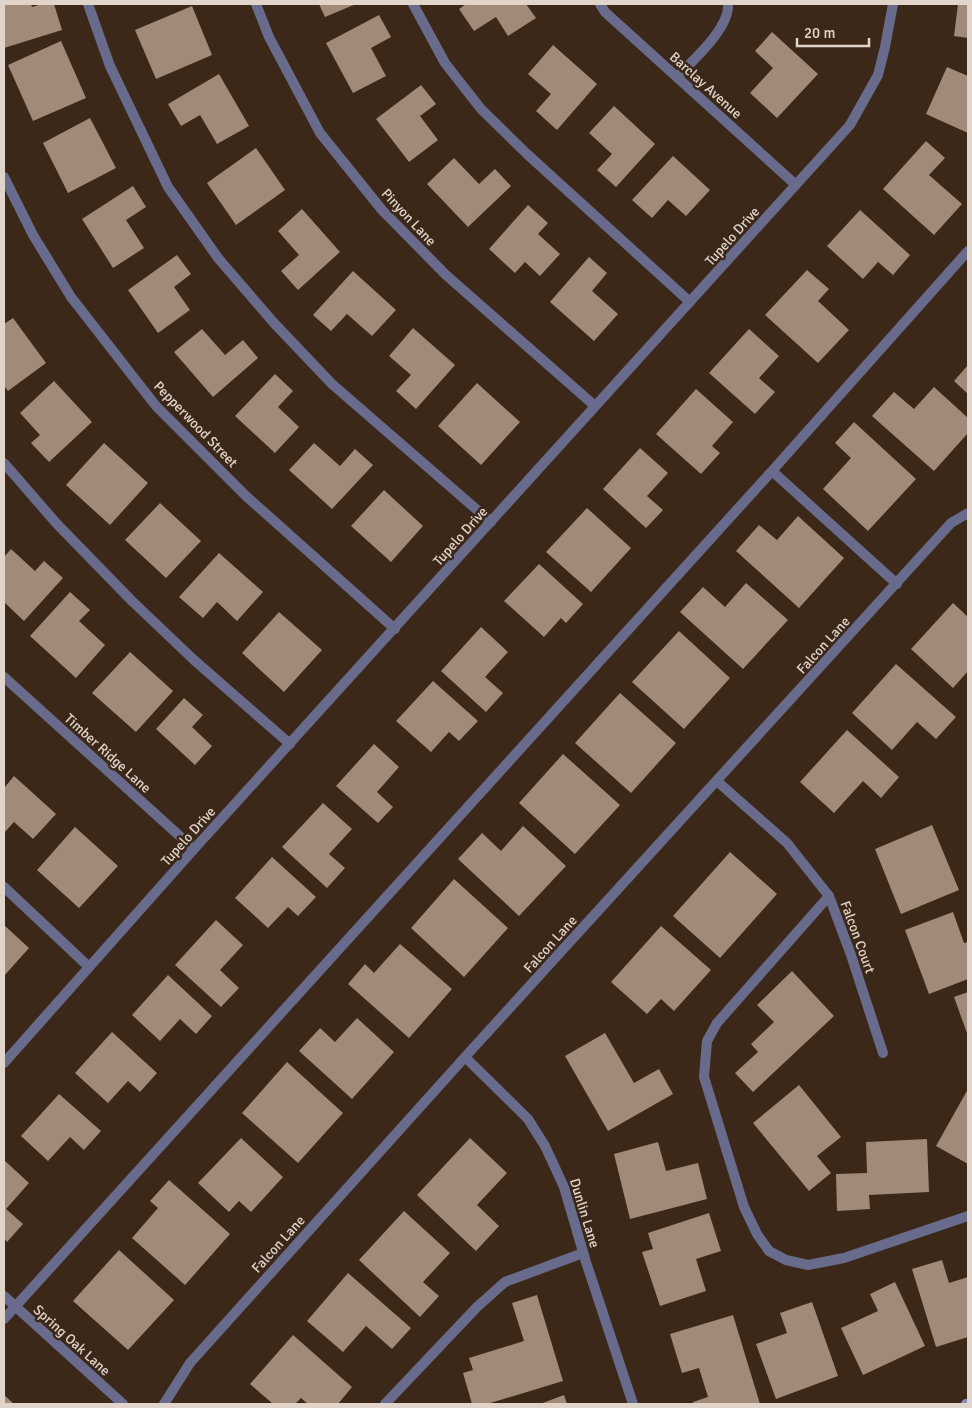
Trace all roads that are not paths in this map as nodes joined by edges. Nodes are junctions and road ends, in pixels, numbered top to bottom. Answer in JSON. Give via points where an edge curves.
{"nodes":[{"id":1,"x":88,"y":4,"type":"edge"},
{"id":2,"x":256,"y":4,"type":"edge"},
{"id":3,"x":413,"y":4,"type":"edge"},
{"id":4,"x":600,"y":4,"type":"edge"},
{"id":5,"x":728,"y":4,"type":"edge"},
{"id":6,"x":892,"y":4,"type":"edge"},
{"id":7,"x":678,"y":77,"type":"junction"},
{"id":8,"x":4,"y":177,"type":"edge"},
{"id":9,"x":796,"y":186,"type":"junction"},
{"id":10,"x":968,"y":251,"type":"edge"},
{"id":11,"x":690,"y":302,"type":"junction"},
{"id":12,"x":595,"y":406,"type":"junction"},
{"id":13,"x":4,"y":463,"type":"edge"},
{"id":14,"x":772,"y":471,"type":"junction"},
{"id":15,"x":968,"y":512,"type":"edge"},
{"id":16,"x":491,"y":522,"type":"junction"},
{"id":17,"x":897,"y":584,"type":"junction"},
{"id":18,"x":395,"y":629,"type":"junction"},
{"id":19,"x":4,"y":677,"type":"edge"},
{"id":20,"x":290,"y":744,"type":"junction"},
{"id":21,"x":718,"y":782,"type":"junction"},
{"id":22,"x":194,"y":849,"type":"junction"},
{"id":23,"x":4,"y":887,"type":"edge"},
{"id":24,"x":829,"y":896,"type":"junction"},
{"id":25,"x":89,"y":967,"type":"junction"},
{"id":26,"x":883,"y":1053,"type":"dead end"},
{"id":27,"x":465,"y":1057,"type":"junction"},
{"id":28,"x":4,"y":1063,"type":"edge"},
{"id":29,"x":968,"y":1216,"type":"edge"},
{"id":30,"x":583,"y":1253,"type":"junction"},
{"id":31,"x":4,"y":1296,"type":"edge"},
{"id":32,"x":16,"y":1307,"type":"junction"},
{"id":33,"x":4,"y":1319,"type":"edge"},
{"id":34,"x":123,"y":1404,"type":"edge"},
{"id":35,"x":164,"y":1404,"type":"edge"},
{"id":36,"x":385,"y":1404,"type":"edge"},
{"id":37,"x":634,"y":1404,"type":"edge"}],
"edges":[{"from":1,"to":16,"type":"street","via":[[110,66],[168,187],[218,258],[332,384]]},
{"from":2,"to":12,"type":"street","name":"Pinyon Lane","via":[[269,37],[320,133],[382,210],[446,276]]},
{"from":3,"to":11,"type":"street","via":[[445,62],[481,109]]},
{"from":4,"to":7,"type":"street","name":"Barclay Avenue"},
{"from":5,"to":7,"type":"street","via":[[724,23]]},
{"from":6,"to":9,"type":"street","name":"Tupelo Drive","via":[[878,75],[867,97],[850,125]]},
{"from":7,"to":9,"type":"street","name":"Barclay Avenue"},
{"from":8,"to":18,"type":"street","name":"Pepperwood Street","via":[[33,235],[71,297],[156,406],[246,496]]},
{"from":9,"to":11,"type":"street","name":"Tupelo Drive"},
{"from":10,"to":14,"type":"street"},
{"from":11,"to":12,"type":"street","name":"Tupelo Drive"},
{"from":12,"to":16,"type":"street","name":"Tupelo Drive"},
{"from":13,"to":20,"type":"street","via":[[57,524],[132,600],[194,660]]},
{"from":14,"to":17,"type":"street"},
{"from":14,"to":32,"type":"street"},
{"from":15,"to":17,"type":"street","name":"Falcon Lane","via":[[951,523]]},
{"from":16,"to":18,"type":"street","name":"Tupelo Drive"},
{"from":17,"to":21,"type":"street","name":"Falcon Lane"},
{"from":18,"to":20,"type":"street","name":"Tupelo Drive"},
{"from":19,"to":22,"type":"street","name":"Timber Ridge Lane"},
{"from":20,"to":22,"type":"street","name":"Tupelo Drive"},
{"from":21,"to":24,"type":"street","name":"Falcon Court","via":[[788,843]]},
{"from":21,"to":27,"type":"street","name":"Falcon Lane"},
{"from":22,"to":25,"type":"street","name":"Tupelo Drive"},
{"from":23,"to":25,"type":"street"},
{"from":24,"to":26,"type":"street","name":"Falcon Court","via":[[852,955]]},
{"from":24,"to":29,"type":"street","via":[[717,1023],[707,1041],[704,1077],[744,1207],[769,1251],[786,1260],[808,1265],[844,1258]]},
{"from":25,"to":28,"type":"street","name":"Tupelo Drive"},
{"from":27,"to":30,"type":"street","name":"Dunlin Lane","via":[[528,1119],[546,1146],[564,1187]]},
{"from":27,"to":35,"type":"street","name":"Falcon Lane","via":[[190,1363]]},
{"from":30,"to":36,"type":"street","via":[[505,1282]]},
{"from":30,"to":37,"type":"street","name":"Dunlin Lane"},
{"from":31,"to":32,"type":"street","name":"Spring Oak Lane"},
{"from":32,"to":33,"type":"street"},
{"from":32,"to":34,"type":"street","name":"Spring Oak Lane"}]}
